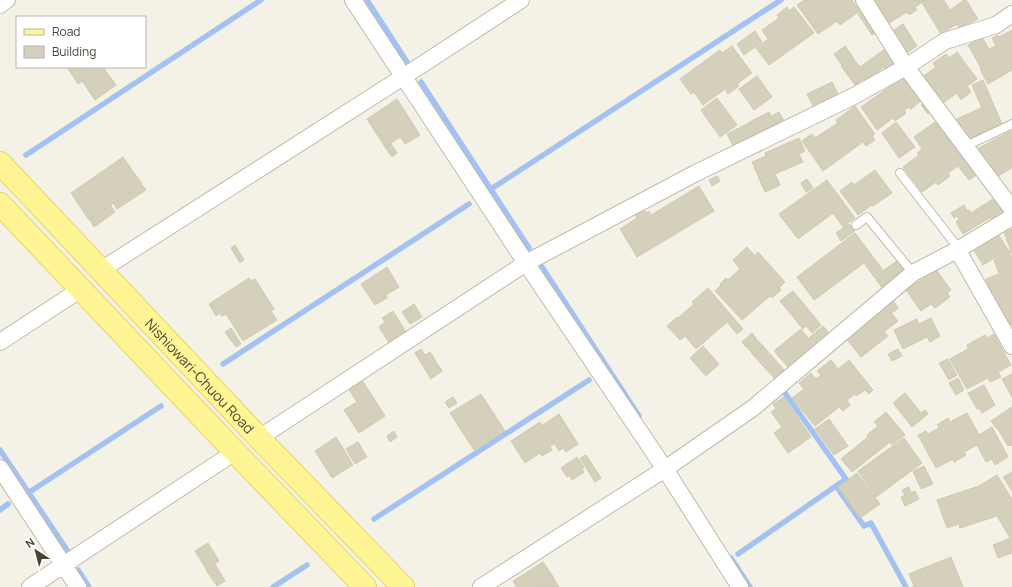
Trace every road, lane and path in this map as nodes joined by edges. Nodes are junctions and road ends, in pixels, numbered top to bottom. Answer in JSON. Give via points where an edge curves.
{"nodes":[{"id":1,"x":7,"y":0,"type":"edge"},
{"id":2,"x":353,"y":0,"type":"edge"},
{"id":3,"x":521,"y":0,"type":"edge"},
{"id":4,"x":864,"y":0,"type":"edge"},
{"id":5,"x":0,"y":5,"type":"edge"},
{"id":6,"x":1012,"y":14,"type":"edge"},
{"id":7,"x":906,"y":67,"type":"junction"},
{"id":8,"x":404,"y":77,"type":"junction"},
{"id":9,"x":1012,"y":124,"type":"edge"},
{"id":10,"x":966,"y":146,"type":"junction"},
{"id":11,"x":0,"y":163,"type":"edge"},
{"id":12,"x":900,"y":172,"type":"dead end"},
{"id":13,"x":0,"y":204,"type":"edge"},
{"id":14,"x":1012,"y":209,"type":"edge"},
{"id":15,"x":1012,"y":217,"type":"edge"},
{"id":16,"x":856,"y":225,"type":"dead end"},
{"id":17,"x":958,"y":249,"type":"junction"},
{"id":18,"x":526,"y":263,"type":"junction"},
{"id":19,"x":101,"y":270,"type":"junction"},
{"id":20,"x":913,"y":272,"type":"junction"},
{"id":21,"x":81,"y":289,"type":"junction"},
{"id":22,"x":0,"y":342,"type":"edge"},
{"id":23,"x":1012,"y":346,"type":"edge"},
{"id":24,"x":259,"y":438,"type":"junction"},
{"id":25,"x":235,"y":452,"type":"junction"},
{"id":26,"x":0,"y":468,"type":"edge"},
{"id":27,"x":665,"y":469,"type":"junction"},
{"id":28,"x":63,"y":565,"type":"junction"},
{"id":29,"x":30,"y":587,"type":"edge"},
{"id":30,"x":78,"y":587,"type":"edge"},
{"id":31,"x":365,"y":587,"type":"edge"},
{"id":32,"x":403,"y":587,"type":"edge"},
{"id":33,"x":481,"y":587,"type":"edge"},
{"id":34,"x":740,"y":587,"type":"edge"}],
"edges":[{"from":1,"to":5,"type":"street"},
{"from":2,"to":8,"type":"street"},
{"from":3,"to":8,"type":"street"},
{"from":4,"to":7,"type":"street"},
{"from":6,"to":7,"type":"street","via":[[996,25],[945,41]]},
{"from":7,"to":10,"type":"street"},
{"from":7,"to":18,"type":"street","via":[[854,96],[694,174]]},
{"from":8,"to":18,"type":"street"},
{"from":8,"to":19,"type":"street"},
{"from":9,"to":10,"type":"lane"},
{"from":10,"to":14,"type":"street"},
{"from":11,"to":19,"type":"main road","name":"Nishiowari-Chuou Road"},
{"from":12,"to":17,"type":"lane"},
{"from":13,"to":21,"type":"main road","name":"Nishiowari-Chuou Road"},
{"from":15,"to":17,"type":"street"},
{"from":16,"to":20,"type":"lane","via":[[868,217]]},
{"from":17,"to":20,"type":"street"},
{"from":17,"to":23,"type":"street"},
{"from":18,"to":24,"type":"street"},
{"from":18,"to":27,"type":"street"},
{"from":19,"to":24,"type":"main road","name":"Nishiowari-Chuou Road"},
{"from":20,"to":27,"type":"street","via":[[753,408]]},
{"from":21,"to":22,"type":"street"},
{"from":21,"to":25,"type":"main road","name":"Nishiowari-Chuou Road"},
{"from":24,"to":32,"type":"main road","name":"Nishiowari-Chuou Road"},
{"from":25,"to":28,"type":"street"},
{"from":25,"to":31,"type":"main road","name":"Nishiowari-Chuou Road"},
{"from":26,"to":28,"type":"street"},
{"from":27,"to":33,"type":"street"},
{"from":27,"to":34,"type":"street"},
{"from":28,"to":29,"type":"street"},
{"from":28,"to":30,"type":"street"}]}
